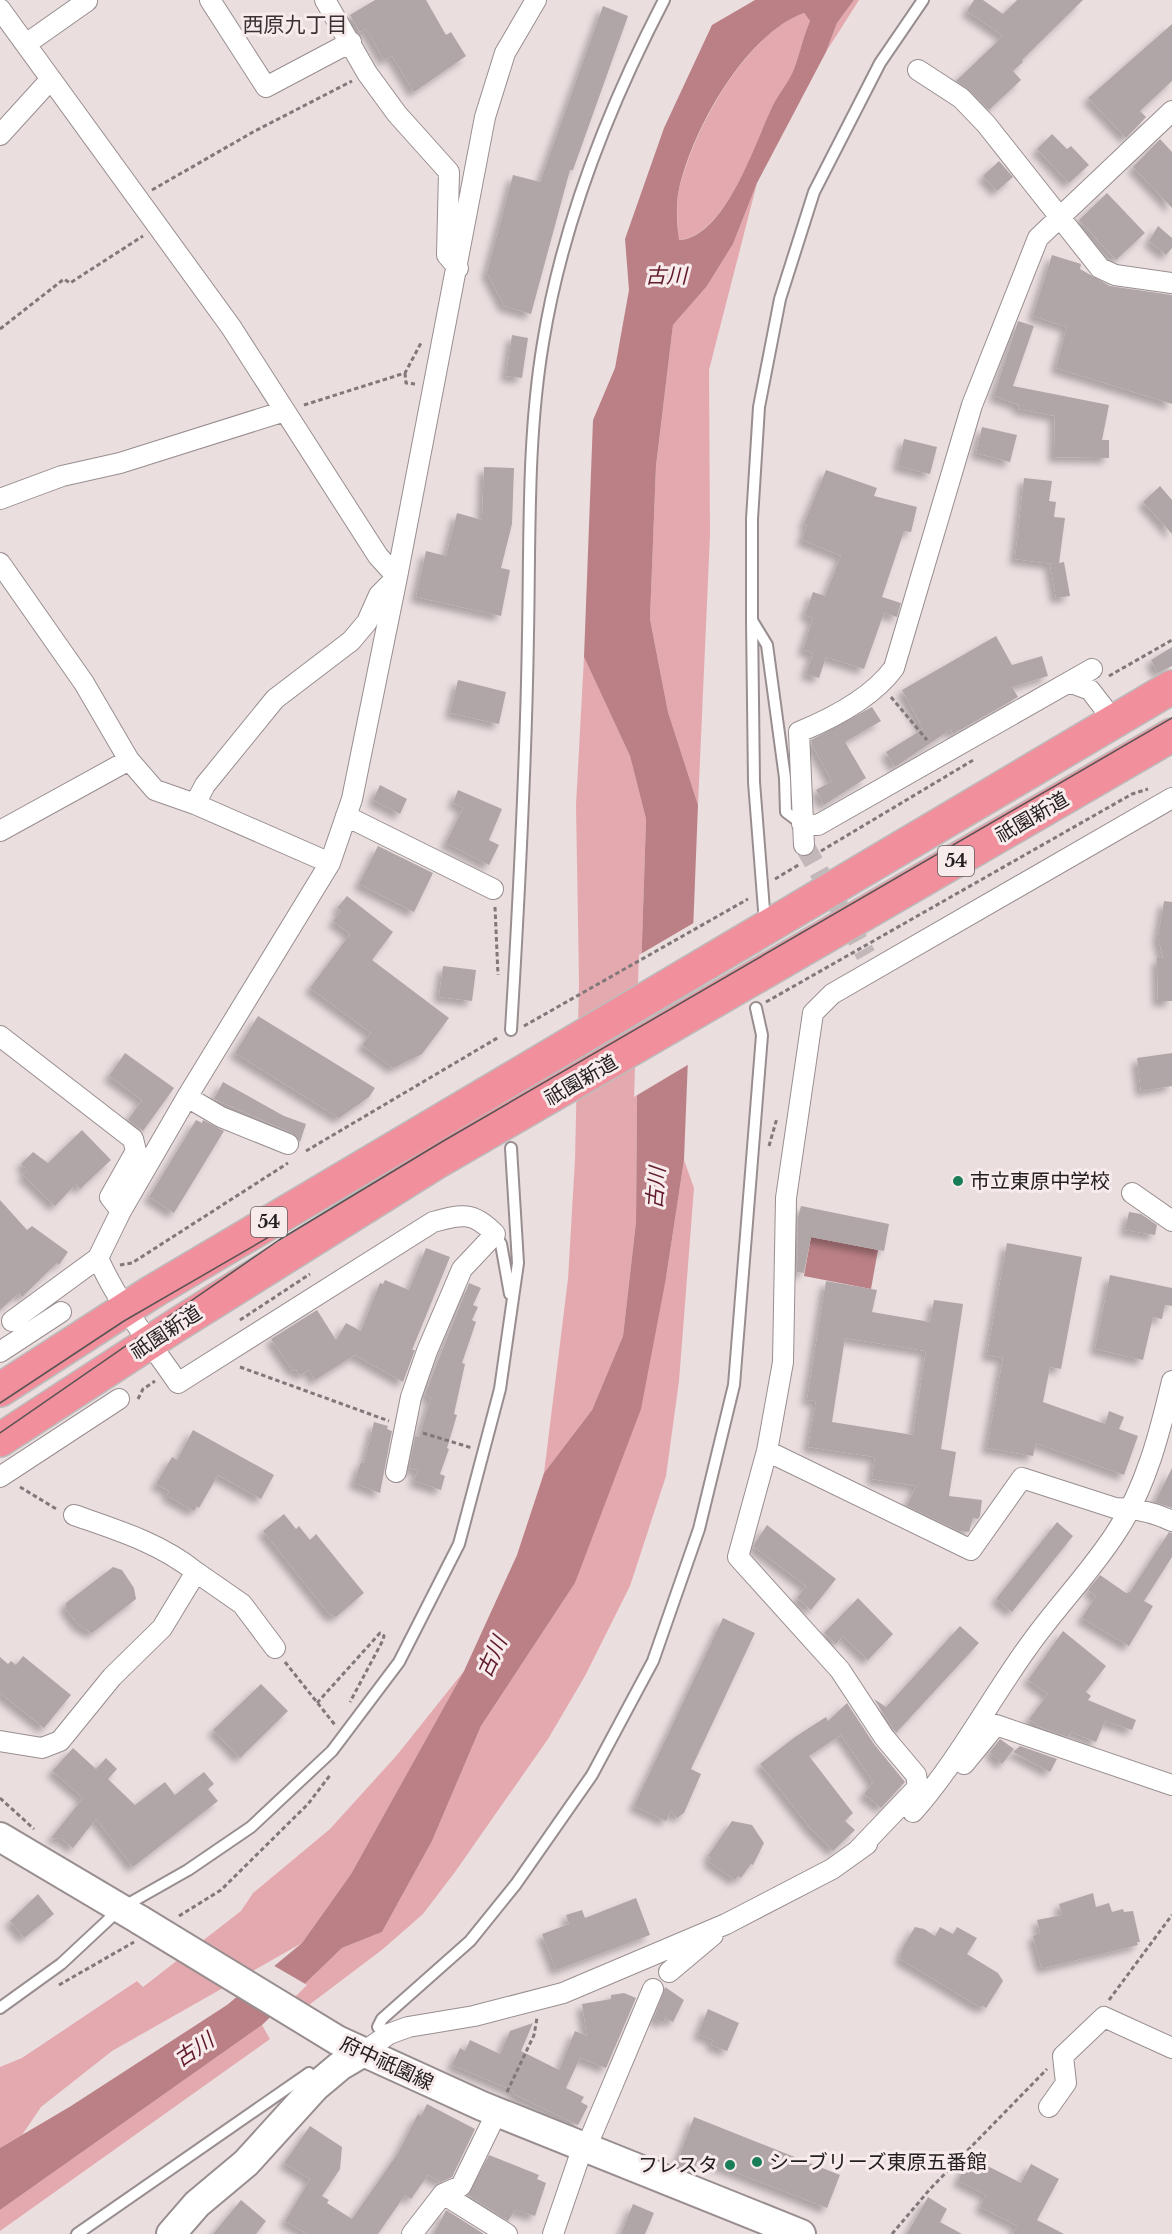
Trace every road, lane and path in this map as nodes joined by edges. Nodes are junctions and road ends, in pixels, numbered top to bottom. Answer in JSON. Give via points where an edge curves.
{"nodes":[{"id":1,"x":210,"y":0,"type":"edge"},
{"id":2,"x":325,"y":0,"type":"edge"},
{"id":3,"x":536,"y":0,"type":"edge"},
{"id":4,"x":664,"y":0,"type":"edge"},
{"id":5,"x":923,"y":0,"type":"edge"},
{"id":6,"x":87,"y":1,"type":"edge"},
{"id":7,"x":0,"y":9,"type":"edge"},
{"id":8,"x":351,"y":42,"type":"junction"},
{"id":9,"x":26,"y":44,"type":"junction"},
{"id":10,"x":918,"y":70,"type":"dead end"},
{"id":11,"x":367,"y":73,"type":"junction"},
{"id":12,"x":51,"y":79,"type":"junction"},
{"id":13,"x":1172,"y":111,"type":"edge"},
{"id":14,"x":0,"y":135,"type":"edge"},
{"id":15,"x":138,"y":199,"type":"junction"},
{"id":16,"x":1060,"y":218,"type":"junction"},
{"id":17,"x":158,"y":226,"type":"junction"},
{"id":18,"x":458,"y":268,"type":"junction"},
{"id":19,"x":1172,"y":283,"type":"edge"},
{"id":20,"x":0,"y":329,"type":"edge"},
{"id":21,"x":406,"y":383,"type":"dead end"},
{"id":22,"x":285,"y":411,"type":"junction"},
{"id":23,"x":0,"y":499,"type":"edge"},
{"id":24,"x":0,"y":563,"type":"edge"},
{"id":25,"x":398,"y":578,"type":"junction"},
{"id":26,"x":752,"y":620,"type":"junction"},
{"id":27,"x":1172,"y":640,"type":"edge"},
{"id":28,"x":1099,"y":673,"type":"joint"},
{"id":29,"x":1069,"y":682,"type":"junction"},
{"id":30,"x":881,"y":686,"type":"junction"},
{"id":31,"x":1172,"y":687,"type":"edge"},
{"id":32,"x":1113,"y":721,"type":"junction"},
{"id":33,"x":1172,"y":735,"type":"edge"},
{"id":34,"x":981,"y":755,"type":"dead end"},
{"id":35,"x":940,"y":756,"type":"junction"},
{"id":36,"x":129,"y":760,"type":"junction"},
{"id":37,"x":1152,"y":787,"type":"dead end"},
{"id":38,"x":1172,"y":798,"type":"edge"},
{"id":39,"x":195,"y":804,"type":"junction"},
{"id":40,"x":346,"y":816,"type":"junction"},
{"id":41,"x":802,"y":824,"type":"junction"},
{"id":42,"x":0,"y":831,"type":"edge"},
{"id":43,"x":811,"y":852,"type":"junction"},
{"id":44,"x":330,"y":863,"type":"junction"},
{"id":45,"x":494,"y":888,"type":"joint"},
{"id":46,"x":761,"y":890,"type":"junction"},
{"id":47,"x":736,"y":907,"type":"dead end"},
{"id":48,"x":754,"y":934,"type":"junction"},
{"id":49,"x":499,"y":981,"type":"dead end"},
{"id":50,"x":748,"y":997,"type":"junction"},
{"id":51,"x":533,"y":1023,"type":"dead end"},
{"id":52,"x":511,"y":1030,"type":"joint"},
{"id":53,"x":0,"y":1036,"type":"edge"},
{"id":54,"x":187,"y":1097,"type":"junction"},
{"id":55,"x":288,"y":1144,"type":"dead end"},
{"id":56,"x":511,"y":1148,"type":"dead end"},
{"id":57,"x":1132,"y":1193,"type":"dead end"},
{"id":58,"x":121,"y":1211,"type":"junction"},
{"id":59,"x":1172,"y":1221,"type":"edge"},
{"id":60,"x":495,"y":1234,"type":"junction"},
{"id":61,"x":106,"y":1262,"type":"junction"},
{"id":62,"x":318,"y":1268,"type":"dead end"},
{"id":63,"x":512,"y":1305,"type":"junction"},
{"id":64,"x":125,"y":1309,"type":"junction"},
{"id":65,"x":61,"y":1312,"type":"dead end"},
{"id":66,"x":12,"y":1321,"type":"dead end"},
{"id":67,"x":231,"y":1326,"type":"dead end"},
{"id":68,"x":150,"y":1342,"type":"junction"},
{"id":69,"x":0,"y":1352,"type":"edge"},
{"id":70,"x":219,"y":1357,"type":"junction"},
{"id":71,"x":1172,"y":1382,"type":"edge"},
{"id":72,"x":0,"y":1390,"type":"edge"},
{"id":73,"x":119,"y":1399,"type":"dead end"},
{"id":74,"x":405,"y":1427,"type":"junction"},
{"id":75,"x":471,"y":1448,"type":"dead end"},
{"id":76,"x":767,"y":1451,"type":"junction"},
{"id":77,"x":8,"y":1466,"type":"edge"},
{"id":78,"x":396,"y":1472,"type":"dead end"},
{"id":79,"x":1131,"y":1508,"type":"junction"},
{"id":80,"x":74,"y":1515,"type":"joint"},
{"id":81,"x":1172,"y":1521,"type":"edge"},
{"id":82,"x":196,"y":1572,"type":"junction"},
{"id":83,"x":275,"y":1648,"type":"joint"},
{"id":84,"x":317,"y":1704,"type":"junction"},
{"id":85,"x":360,"y":1714,"type":"junction"},
{"id":86,"x":329,"y":1719,"type":"dead end"},
{"id":87,"x":0,"y":1741,"type":"edge"},
{"id":88,"x":336,"y":1766,"type":"dead end"},
{"id":89,"x":936,"y":1785,"type":"junction"},
{"id":90,"x":1172,"y":1785,"type":"edge"},
{"id":91,"x":0,"y":1837,"type":"edge"},
{"id":92,"x":858,"y":1850,"type":"junction"},
{"id":93,"x":1172,"y":1915,"type":"edge"},
{"id":94,"x":170,"y":1921,"type":"dead end"},
{"id":95,"x":134,"y":1922,"type":"junction"},
{"id":96,"x":726,"y":1924,"type":"junction"},
{"id":97,"x":669,"y":1972,"type":"dead end"},
{"id":98,"x":51,"y":1989,"type":"dead end"},
{"id":99,"x":652,"y":1989,"type":"dead end"},
{"id":100,"x":538,"y":1999,"type":"junction"},
{"id":101,"x":0,"y":2008,"type":"edge"},
{"id":102,"x":1104,"y":2017,"type":"junction"},
{"id":103,"x":378,"y":2027,"type":"dead end"},
{"id":104,"x":1172,"y":2048,"type":"edge"},
{"id":105,"x":362,"y":2053,"type":"junction"},
{"id":106,"x":1064,"y":2056,"type":"junction"},
{"id":107,"x":309,"y":2073,"type":"dead end"},
{"id":108,"x":1049,"y":2107,"type":"dead end"},
{"id":109,"x":497,"y":2112,"type":"junction"},
{"id":110,"x":586,"y":2148,"type":"junction"},
{"id":111,"x":443,"y":2194,"type":"junction"},
{"id":112,"x":77,"y":2234,"type":"edge"},
{"id":113,"x":171,"y":2234,"type":"edge"},
{"id":114,"x":412,"y":2234,"type":"edge"},
{"id":115,"x":507,"y":2234,"type":"edge"},
{"id":116,"x":553,"y":2234,"type":"edge"},
{"id":117,"x":801,"y":2234,"type":"edge"},
{"id":118,"x":892,"y":2234,"type":"edge"}],
"edges":[{"from":1,"to":8,"type":"street","via":[[266,87]]},
{"from":2,"to":8,"type":"street"},
{"from":3,"to":18,"type":"street","via":[[505,53],[485,117]]},
{"from":4,"to":52,"type":"lane","via":[[637,52],[595,157],[566,244],[543,343],[530,452],[521,857]]},
{"from":5,"to":26,"type":"lane","via":[[880,63],[814,192],[780,299],[759,407],[752,519]]},
{"from":6,"to":9,"type":"street"},
{"from":7,"to":9,"type":"street"},
{"from":8,"to":11,"type":"street"},
{"from":9,"to":12,"type":"street"},
{"from":10,"to":16,"type":"street","via":[[961,98],[986,124]]},
{"from":11,"to":15,"type":"path","via":[[253,132]]},
{"from":11,"to":18,"type":"street","via":[[397,114],[449,172],[447,255]]},
{"from":12,"to":14,"type":"street"},
{"from":12,"to":15,"type":"street"},
{"from":13,"to":16,"type":"street"},
{"from":15,"to":17,"type":"street"},
{"from":16,"to":19,"type":"street","via":[[1100,268],[1115,275]]},
{"from":16,"to":30,"type":"street","via":[[1038,238],[972,405],[894,668]]},
{"from":17,"to":20,"type":"path","via":[[70,283],[64,279]]},
{"from":17,"to":22,"type":"street","via":[[231,327]]},
{"from":18,"to":25,"type":"street"},
{"from":21,"to":22,"type":"path","via":[[405,374]]},
{"from":22,"to":23,"type":"street","via":[[120,463],[62,476]]},
{"from":22,"to":25,"type":"street","via":[[378,556]]},
{"from":24,"to":36,"type":"street","via":[[84,683]]},
{"from":25,"to":39,"type":"street","via":[[379,595],[367,622],[351,641],[276,699],[205,785]]},
{"from":25,"to":40,"type":"street"},
{"from":26,"to":41,"type":"lane","via":[[767,645],[786,812]]},
{"from":26,"to":46,"type":"lane","via":[[754,782]]},
{"from":27,"to":28,"type":"path"},
{"from":28,"to":29,"type":"street"},
{"from":29,"to":32,"type":"street","via":[[1090,690]]},
{"from":29,"to":35,"type":"street"},
{"from":30,"to":35,"type":"path"},
{"from":30,"to":41,"type":"street","via":[[799,732]]},
{"from":31,"to":32,"type":"highway","name":"祇園新道","number":"54"},
{"from":32,"to":48,"type":"highway","name":"祇園新道","number":"54"},
{"from":33,"to":50,"type":"highway","name":"祇園新道","number":"54"},
{"from":34,"to":43,"type":"path"},
{"from":35,"to":41,"type":"street","via":[[818,825]]},
{"from":36,"to":39,"type":"street","via":[[155,790]]},
{"from":36,"to":42,"type":"street"},
{"from":37,"to":50,"type":"path","via":[[1132,794]]},
{"from":38,"to":76,"type":"street","via":[[870,962],[813,1013],[786,1198],[783,1362]]},
{"from":39,"to":44,"type":"street"},
{"from":40,"to":44,"type":"street"},
{"from":40,"to":45,"type":"street"},
{"from":41,"to":43,"type":"street"},
{"from":43,"to":46,"type":"path"},
{"from":44,"to":54,"type":"street"},
{"from":45,"to":49,"type":"path"},
{"from":46,"to":48,"type":"lane"},
{"from":47,"to":51,"type":"path"},
{"from":48,"to":64,"type":"highway","name":"祇園新道","number":"54"},
{"from":50,"to":68,"type":"highway","name":"祇園新道","number":"54","via":[[435,1163]]},
{"from":50,"to":103,"type":"lane","via":[[762,1035],[734,1385],[699,1529],[653,1661],[592,1775],[516,1884],[470,1941],[382,2019]]},
{"from":52,"to":61,"type":"path","via":[[306,1151],[132,1263]]},
{"from":53,"to":58,"type":"street","via":[[133,1139],[136,1150],[110,1197]]},
{"from":54,"to":55,"type":"street","via":[[221,1117]]},
{"from":54,"to":58,"type":"street"},
{"from":56,"to":63,"type":"lane","via":[[518,1263]]},
{"from":57,"to":59,"type":"street"},
{"from":58,"to":61,"type":"street"},
{"from":60,"to":63,"type":"lane","via":[[501,1244]]},
{"from":60,"to":70,"type":"street","via":[[482,1220],[460,1214],[433,1222]]},
{"from":60,"to":74,"type":"street","via":[[462,1269],[424,1360]]},
{"from":61,"to":64,"type":"street","via":[[106,1279]]},
{"from":61,"to":66,"type":"street"},
{"from":62,"to":67,"type":"path"},
{"from":63,"to":85,"type":"lane","via":[[500,1389],[459,1544],[399,1662]]},
{"from":64,"to":68,"type":"street"},
{"from":64,"to":72,"type":"highway","name":"祇園新道","number":"54"},
{"from":65,"to":69,"type":"street"},
{"from":68,"to":70,"type":"street","via":[[178,1383]]},
{"from":68,"to":77,"type":"highway","name":"祇園新道","number":"54","via":[[33,1418]]},
{"from":70,"to":74,"type":"path"},
{"from":71,"to":79,"type":"street","via":[[1161,1428]]},
{"from":73,"to":77,"type":"street"},
{"from":74,"to":75,"type":"path"},
{"from":74,"to":78,"type":"street"},
{"from":76,"to":79,"type":"street","via":[[971,1550],[1022,1478],[1115,1508]]},
{"from":76,"to":92,"type":"street","via":[[738,1557],[840,1670],[884,1737],[916,1775],[918,1787]]},
{"from":77,"to":80,"type":"path","via":[[54,1509]]},
{"from":79,"to":81,"type":"street"},
{"from":79,"to":89,"type":"street","via":[[1028,1647]]},
{"from":80,"to":82,"type":"street","via":[[157,1546]]},
{"from":82,"to":83,"type":"street","via":[[242,1604]]},
{"from":82,"to":87,"type":"street","via":[[162,1628],[112,1677],[60,1741],[42,1748]]},
{"from":83,"to":84,"type":"path"},
{"from":84,"to":85,"type":"path","via":[[380,1633],[383,1640],[350,1698]]},
{"from":84,"to":86,"type":"path"},
{"from":85,"to":95,"type":"lane","via":[[332,1752],[251,1827],[188,1870]]},
{"from":88,"to":94,"type":"path","via":[[308,1804],[221,1890]]},
{"from":89,"to":90,"type":"street","via":[[960,1769],[996,1725]]},
{"from":89,"to":92,"type":"street","via":[[907,1818]]},
{"from":91,"to":95,"type":"main road","name":"府中祇園線"},
{"from":92,"to":96,"type":"street","via":[[832,1869]]},
{"from":93,"to":102,"type":"path","via":[[1102,2009]]},
{"from":95,"to":98,"type":"path"},
{"from":95,"to":101,"type":"lane","via":[[62,1964]]},
{"from":95,"to":105,"type":"main road","name":"府中祇園線","bridge":true},
{"from":96,"to":97,"type":"street"},
{"from":96,"to":100,"type":"street","via":[[563,1993]]},
{"from":99,"to":110,"type":"street"},
{"from":100,"to":105,"type":"street","via":[[474,2016],[408,2027],[389,2034]]},
{"from":100,"to":109,"type":"path","via":[[534,2035]]},
{"from":102,"to":104,"type":"street"},
{"from":102,"to":106,"type":"street"},
{"from":105,"to":109,"type":"main road","name":"府中祇園線"},
{"from":105,"to":113,"type":"main road","via":[[315,2087],[246,2163],[197,2204]]},
{"from":106,"to":108,"type":"street","via":[[1066,2083]]},
{"from":106,"to":118,"type":"path","via":[[1057,2058],[938,2181]]},
{"from":107,"to":112,"type":"lane"},
{"from":109,"to":110,"type":"main road","name":"府中祇園線"},
{"from":109,"to":111,"type":"street","via":[[461,2186]]},
{"from":110,"to":116,"type":"street"},
{"from":110,"to":117,"type":"main road","name":"府中祇園線"},
{"from":111,"to":114,"type":"street"},
{"from":111,"to":115,"type":"street"}]}
